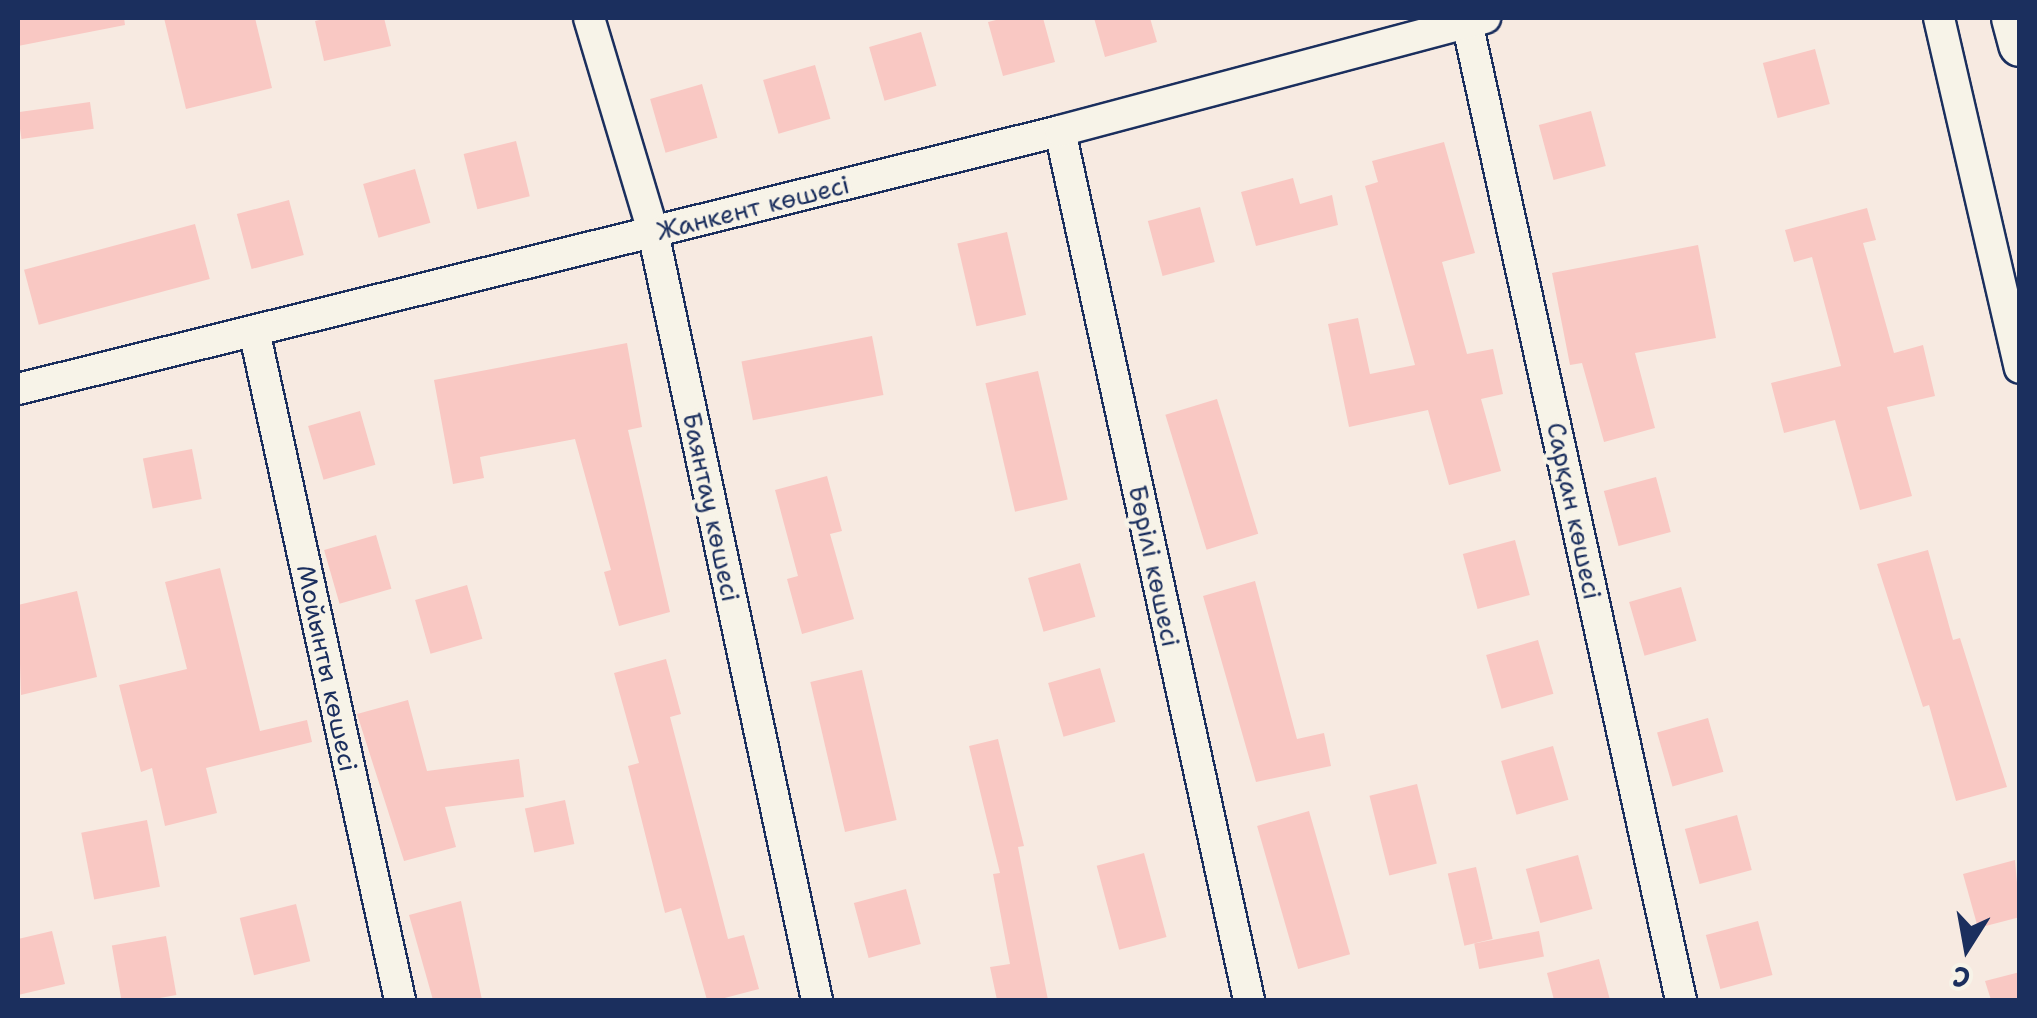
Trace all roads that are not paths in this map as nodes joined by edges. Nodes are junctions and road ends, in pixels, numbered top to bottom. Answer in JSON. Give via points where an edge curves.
{"nodes":[{"id":1,"x":589,"y":18,"type":"edge"},
{"id":2,"x":1939,"y":18,"type":"edge"},
{"id":3,"x":2013,"y":18,"type":"edge"},
{"id":4,"x":1476,"y":20,"type":"edge"},
{"id":5,"x":2020,"y":45,"type":"edge"},
{"id":6,"x":1060,"y":131,"type":"junction"},
{"id":7,"x":653,"y":232,"type":"junction"},
{"id":8,"x":255,"y":335,"type":"junction"},
{"id":9,"x":2020,"y":368,"type":"edge"},
{"id":10,"x":18,"y":389,"type":"edge"},
{"id":11,"x":400,"y":1000,"type":"edge"},
{"id":12,"x":816,"y":1000,"type":"edge"},
{"id":13,"x":1249,"y":1000,"type":"edge"},
{"id":14,"x":1680,"y":1000,"type":"edge"}],
"edges":[{"from":1,"to":7,"type":"street","name":"Баянтау көшесі"},
{"from":2,"to":9,"type":"street"},
{"from":3,"to":5,"type":"main road"},
{"from":4,"to":6,"type":"street","name":"Жанкент көшесі"},
{"from":4,"to":14,"type":"street","name":"Сарқан көшесі"},
{"from":6,"to":7,"type":"street","name":"Жанкент көшесі"},
{"from":6,"to":13,"type":"street","name":"Бөрілі көшесі"},
{"from":7,"to":8,"type":"street","name":"Жанкент көшесі"},
{"from":7,"to":12,"type":"street","name":"Баянтау көшесі"},
{"from":8,"to":10,"type":"street","name":"Жанкент көшесі"},
{"from":8,"to":11,"type":"street","name":"Мойынты көшесі"}]}
